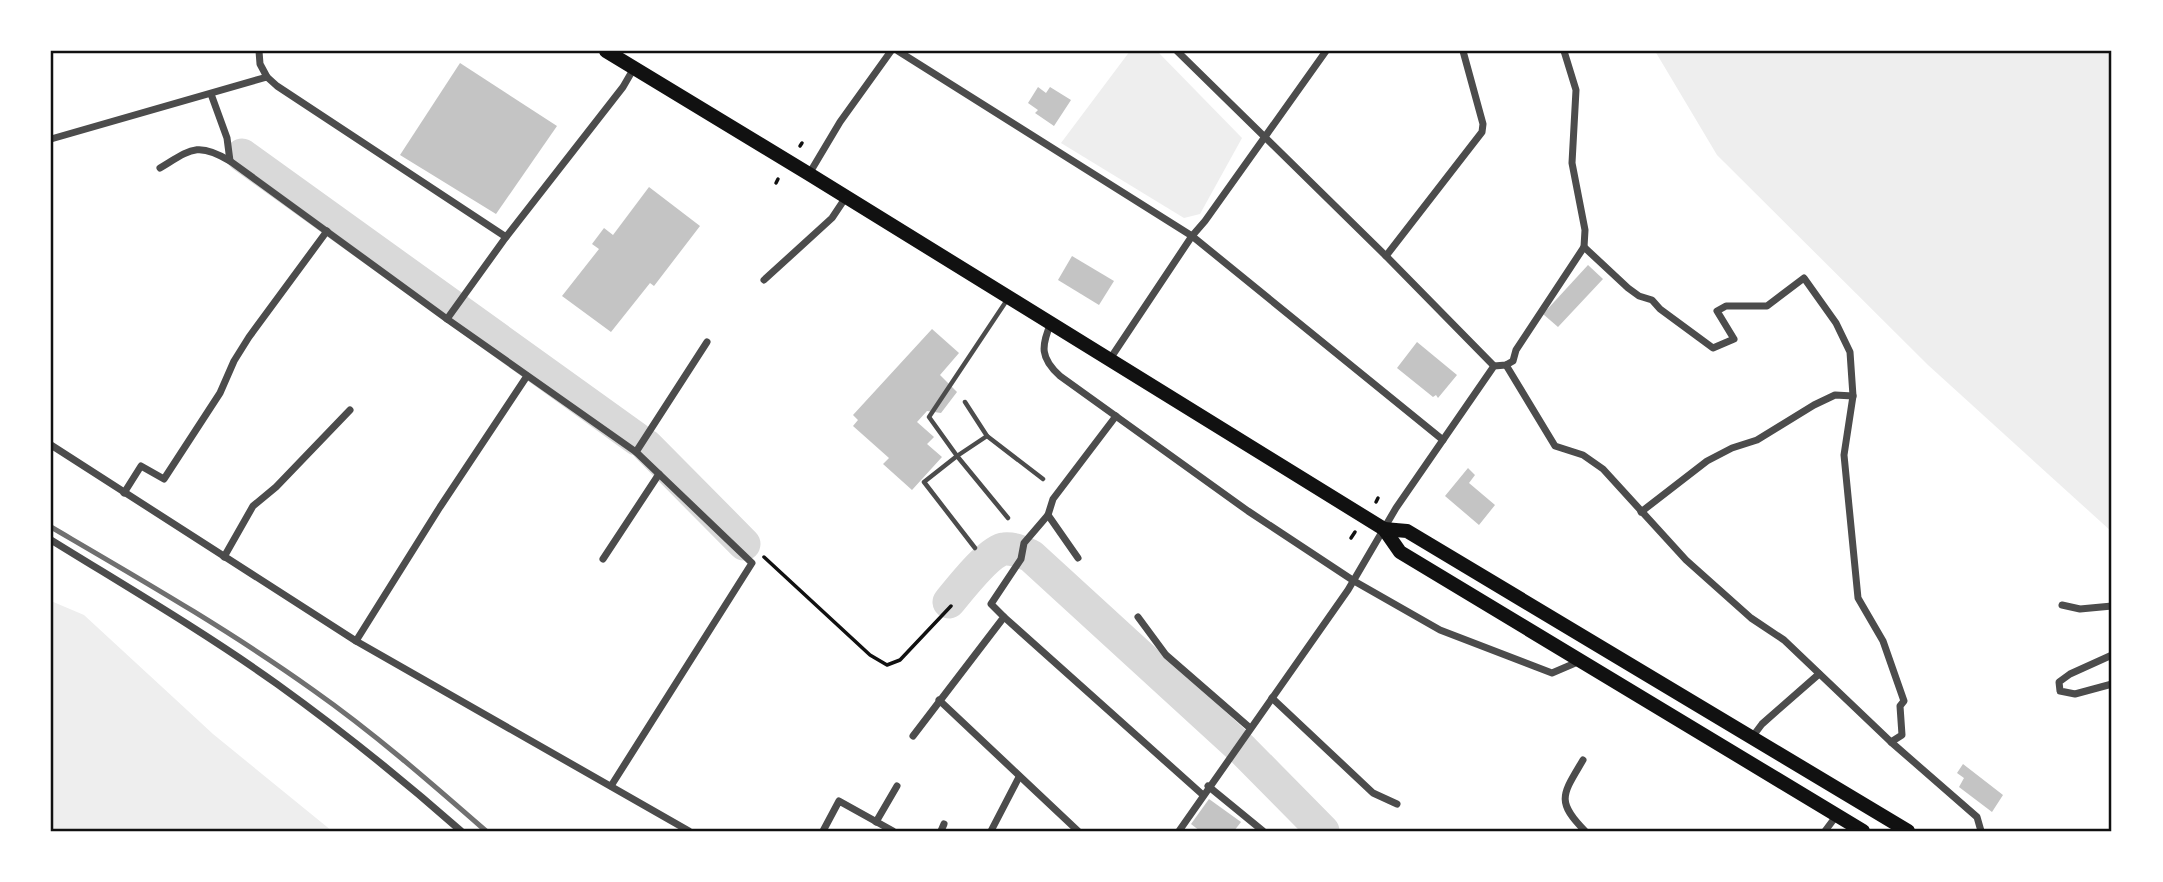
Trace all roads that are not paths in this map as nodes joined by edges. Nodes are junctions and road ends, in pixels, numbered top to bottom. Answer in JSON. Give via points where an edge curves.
{"nodes":[{"id":1,"x":259,"y":51,"type":"edge"},
{"id":2,"x":606,"y":51,"type":"edge"},
{"id":3,"x":891,"y":51,"type":"edge"},
{"id":4,"x":898,"y":51,"type":"edge"},
{"id":5,"x":1177,"y":51,"type":"edge"},
{"id":6,"x":1326,"y":51,"type":"edge"},
{"id":7,"x":1463,"y":51,"type":"edge"},
{"id":8,"x":1564,"y":51,"type":"edge"},
{"id":9,"x":635,"y":68,"type":"junction"},
{"id":10,"x":267,"y":77,"type":"junction"},
{"id":11,"x":211,"y":94,"type":"junction"},
{"id":12,"x":1265,"y":137,"type":"junction"},
{"id":13,"x":51,"y":139,"type":"edge"},
{"id":14,"x":230,"y":161,"type":"junction"},
{"id":15,"x":160,"y":168,"type":"dead end"},
{"id":16,"x":809,"y":174,"type":"junction"},
{"id":17,"x":846,"y":196,"type":"junction"},
{"id":18,"x":327,"y":231,"type":"junction"},
{"id":19,"x":1192,"y":236,"type":"junction"},
{"id":20,"x":506,"y":237,"type":"junction"},
{"id":21,"x":1584,"y":247,"type":"junction"},
{"id":22,"x":1386,"y":256,"type":"junction"},
{"id":23,"x":764,"y":280,"type":"dead end"},
{"id":24,"x":1009,"y":298,"type":"junction"},
{"id":25,"x":447,"y":319,"type":"junction"},
{"id":26,"x":1051,"y":323,"type":"junction"},
{"id":27,"x":707,"y":342,"type":"dead end"},
{"id":28,"x":1110,"y":359,"type":"junction"},
{"id":29,"x":1506,"y":365,"type":"junction"},
{"id":30,"x":1494,"y":366,"type":"junction"},
{"id":31,"x":527,"y":376,"type":"junction"},
{"id":32,"x":1853,"y":396,"type":"junction"},
{"id":33,"x":965,"y":402,"type":"dead end"},
{"id":34,"x":349,"y":410,"type":"dead end"},
{"id":35,"x":1116,"y":416,"type":"junction"},
{"id":36,"x":987,"y":436,"type":"junction"},
{"id":37,"x":1443,"y":440,"type":"junction"},
{"id":38,"x":51,"y":446,"type":"edge"},
{"id":39,"x":636,"y":452,"type":"junction"},
{"id":40,"x":957,"y":456,"type":"junction"},
{"id":41,"x":659,"y":474,"type":"junction"},
{"id":42,"x":1043,"y":479,"type":"dead end"},
{"id":43,"x":124,"y":493,"type":"junction"},
{"id":44,"x":1642,"y":512,"type":"junction"},
{"id":45,"x":1048,"y":515,"type":"junction"},
{"id":46,"x":1008,"y":518,"type":"dead end"},
{"id":47,"x":1384,"y":529,"type":"junction"},
{"id":48,"x":51,"y":541,"type":"edge"},
{"id":49,"x":975,"y":548,"type":"dead end"},
{"id":50,"x":224,"y":557,"type":"junction"},
{"id":51,"x":1079,"y":558,"type":"dead end"},
{"id":52,"x":603,"y":559,"type":"dead end"},
{"id":53,"x":1354,"y":581,"type":"junction"},
{"id":54,"x":2062,"y":605,"type":"dead end"},
{"id":55,"x":2112,"y":606,"type":"edge"},
{"id":56,"x":1004,"y":617,"type":"junction"},
{"id":57,"x":1138,"y":617,"type":"dead end"},
{"id":58,"x":356,"y":642,"type":"junction"},
{"id":59,"x":2112,"y":655,"type":"edge"},
{"id":60,"x":1581,"y":660,"type":"junction"},
{"id":61,"x":1819,"y":674,"type":"junction"},
{"id":62,"x":2112,"y":684,"type":"edge"},
{"id":63,"x":1272,"y":698,"type":"junction"},
{"id":64,"x":939,"y":700,"type":"junction"},
{"id":65,"x":1250,"y":728,"type":"junction"},
{"id":66,"x":913,"y":736,"type":"dead end"},
{"id":67,"x":1753,"y":736,"type":"junction"},
{"id":68,"x":1891,"y":742,"type":"junction"},
{"id":69,"x":1583,"y":760,"type":"dead end"},
{"id":70,"x":1020,"y":778,"type":"junction"},
{"id":71,"x":611,"y":786,"type":"junction"},
{"id":72,"x":897,"y":786,"type":"dead end"},
{"id":73,"x":1208,"y":786,"type":"junction"},
{"id":74,"x":1203,"y":795,"type":"junction"},
{"id":75,"x":1397,"y":804,"type":"dead end"},
{"id":76,"x":1837,"y":815,"type":"junction"},
{"id":77,"x":876,"y":822,"type":"junction"},
{"id":78,"x":461,"y":831,"type":"edge"},
{"id":79,"x":689,"y":831,"type":"edge"},
{"id":80,"x":823,"y":831,"type":"edge"},
{"id":81,"x":892,"y":831,"type":"edge"},
{"id":82,"x":991,"y":831,"type":"edge"},
{"id":83,"x":1078,"y":831,"type":"edge"},
{"id":84,"x":1179,"y":831,"type":"edge"},
{"id":85,"x":1263,"y":831,"type":"edge"},
{"id":86,"x":1585,"y":831,"type":"edge"},
{"id":87,"x":1825,"y":831,"type":"edge"},
{"id":88,"x":1863,"y":831,"type":"edge"},
{"id":89,"x":1908,"y":831,"type":"edge"},
{"id":90,"x":1981,"y":831,"type":"edge"}],
"edges":[{"from":1,"to":10,"type":"street"},
{"from":2,"to":9,"type":"highway"},
{"from":3,"to":16,"type":"street"},
{"from":4,"to":19,"type":"street"},
{"from":5,"to":12,"type":"street"},
{"from":6,"to":12,"type":"street"},
{"from":7,"to":22,"type":"street","via":[[1482,132]]},
{"from":8,"to":21,"type":"street","via":[[1576,90],[1572,163],[1586,230]]},
{"from":9,"to":16,"type":"highway"},
{"from":9,"to":20,"type":"street"},
{"from":10,"to":11,"type":"street"},
{"from":10,"to":20,"type":"street"},
{"from":11,"to":13,"type":"street"},
{"from":11,"to":14,"type":"street"},
{"from":12,"to":19,"type":"street"},
{"from":12,"to":22,"type":"street"},
{"from":14,"to":15,"type":"street","via":[[211,150],[190,150]]},
{"from":14,"to":18,"type":"street"},
{"from":16,"to":17,"type":"highway"},
{"from":17,"to":23,"type":"street","via":[[832,218]]},
{"from":17,"to":24,"type":"highway"},
{"from":18,"to":25,"type":"street"},
{"from":18,"to":43,"type":"street","via":[[249,337],[220,393],[164,479],[141,466]]},
{"from":19,"to":28,"type":"street"},
{"from":19,"to":37,"type":"street"},
{"from":20,"to":25,"type":"street"},
{"from":21,"to":29,"type":"street","via":[[1513,361]]},
{"from":21,"to":32,"type":"street","via":[[1628,288],[1652,300],[1713,348],[1734,339],[1717,311],[1726,306],[1767,306],[1804,278],[1850,352]]},
{"from":22,"to":30,"type":"street"},
{"from":24,"to":26,"type":"highway"},
{"from":24,"to":40,"type":"lane","via":[[929,417]]},
{"from":25,"to":31,"type":"street"},
{"from":26,"to":28,"type":"highway"},
{"from":26,"to":35,"type":"street","via":[[1042,342],[1054,371]]},
{"from":27,"to":39,"type":"street"},
{"from":28,"to":47,"type":"highway"},
{"from":29,"to":30,"type":"street"},
{"from":29,"to":44,"type":"street","via":[[1555,446],[1593,461]]},
{"from":30,"to":37,"type":"street"},
{"from":31,"to":39,"type":"street"},
{"from":31,"to":58,"type":"street"},
{"from":32,"to":44,"type":"street","via":[[1835,395],[1757,440],[1707,461]]},
{"from":32,"to":68,"type":"street","via":[[1844,455],[1858,598],[1883,640],[1904,701],[1900,706],[1902,735]]},
{"from":33,"to":36,"type":"lane"},
{"from":34,"to":50,"type":"street","via":[[253,506]]},
{"from":35,"to":45,"type":"street","via":[[1054,499]]},
{"from":35,"to":53,"type":"street"},
{"from":36,"to":40,"type":"lane"},
{"from":36,"to":42,"type":"lane"},
{"from":37,"to":47,"type":"street"},
{"from":38,"to":43,"type":"street"},
{"from":39,"to":41,"type":"street"},
{"from":40,"to":46,"type":"lane"},
{"from":40,"to":49,"type":"lane","via":[[924,482]]},
{"from":41,"to":52,"type":"street"},
{"from":41,"to":71,"type":"street","via":[[752,563]]},
{"from":43,"to":50,"type":"street"},
{"from":44,"to":61,"type":"street","via":[[1686,560]]},
{"from":45,"to":51,"type":"street"},
{"from":45,"to":56,"type":"street","via":[[1024,543],[1021,559],[991,604]]},
{"from":47,"to":53,"type":"street"},
{"from":47,"to":60,"type":"highway","via":[[1400,552]]},
{"from":47,"to":67,"type":"highway","via":[[1407,531]]},
{"from":48,"to":78,"type":"street","via":[[275,683],[355,742]]},
{"from":50,"to":58,"type":"street"},
{"from":53,"to":60,"type":"street","via":[[1440,630],[1552,673]]},
{"from":53,"to":63,"type":"street"},
{"from":54,"to":55,"type":"street","via":[[2080,609]]},
{"from":56,"to":64,"type":"street"},
{"from":56,"to":74,"type":"street"},
{"from":57,"to":65,"type":"street","via":[[1166,655]]},
{"from":58,"to":71,"type":"street"},
{"from":59,"to":62,"type":"street","via":[[2059,682],[2060,691],[2075,694]]},
{"from":60,"to":76,"type":"highway"},
{"from":61,"to":67,"type":"street"},
{"from":61,"to":68,"type":"street"},
{"from":63,"to":65,"type":"street"},
{"from":63,"to":75,"type":"street","via":[[1373,793]]},
{"from":64,"to":66,"type":"street"},
{"from":64,"to":70,"type":"street"},
{"from":65,"to":73,"type":"street"},
{"from":67,"to":89,"type":"highway"},
{"from":68,"to":90,"type":"street","via":[[1977,817]]},
{"from":69,"to":86,"type":"street","via":[[1566,788],[1564,804]]},
{"from":70,"to":82,"type":"street"},
{"from":70,"to":83,"type":"street"},
{"from":71,"to":79,"type":"street"},
{"from":72,"to":77,"type":"street"},
{"from":73,"to":74,"type":"street"},
{"from":73,"to":85,"type":"street"},
{"from":74,"to":84,"type":"street"},
{"from":76,"to":87,"type":"street"},
{"from":76,"to":88,"type":"highway"},
{"from":77,"to":80,"type":"street","via":[[839,801]]},
{"from":77,"to":81,"type":"street"}]}
